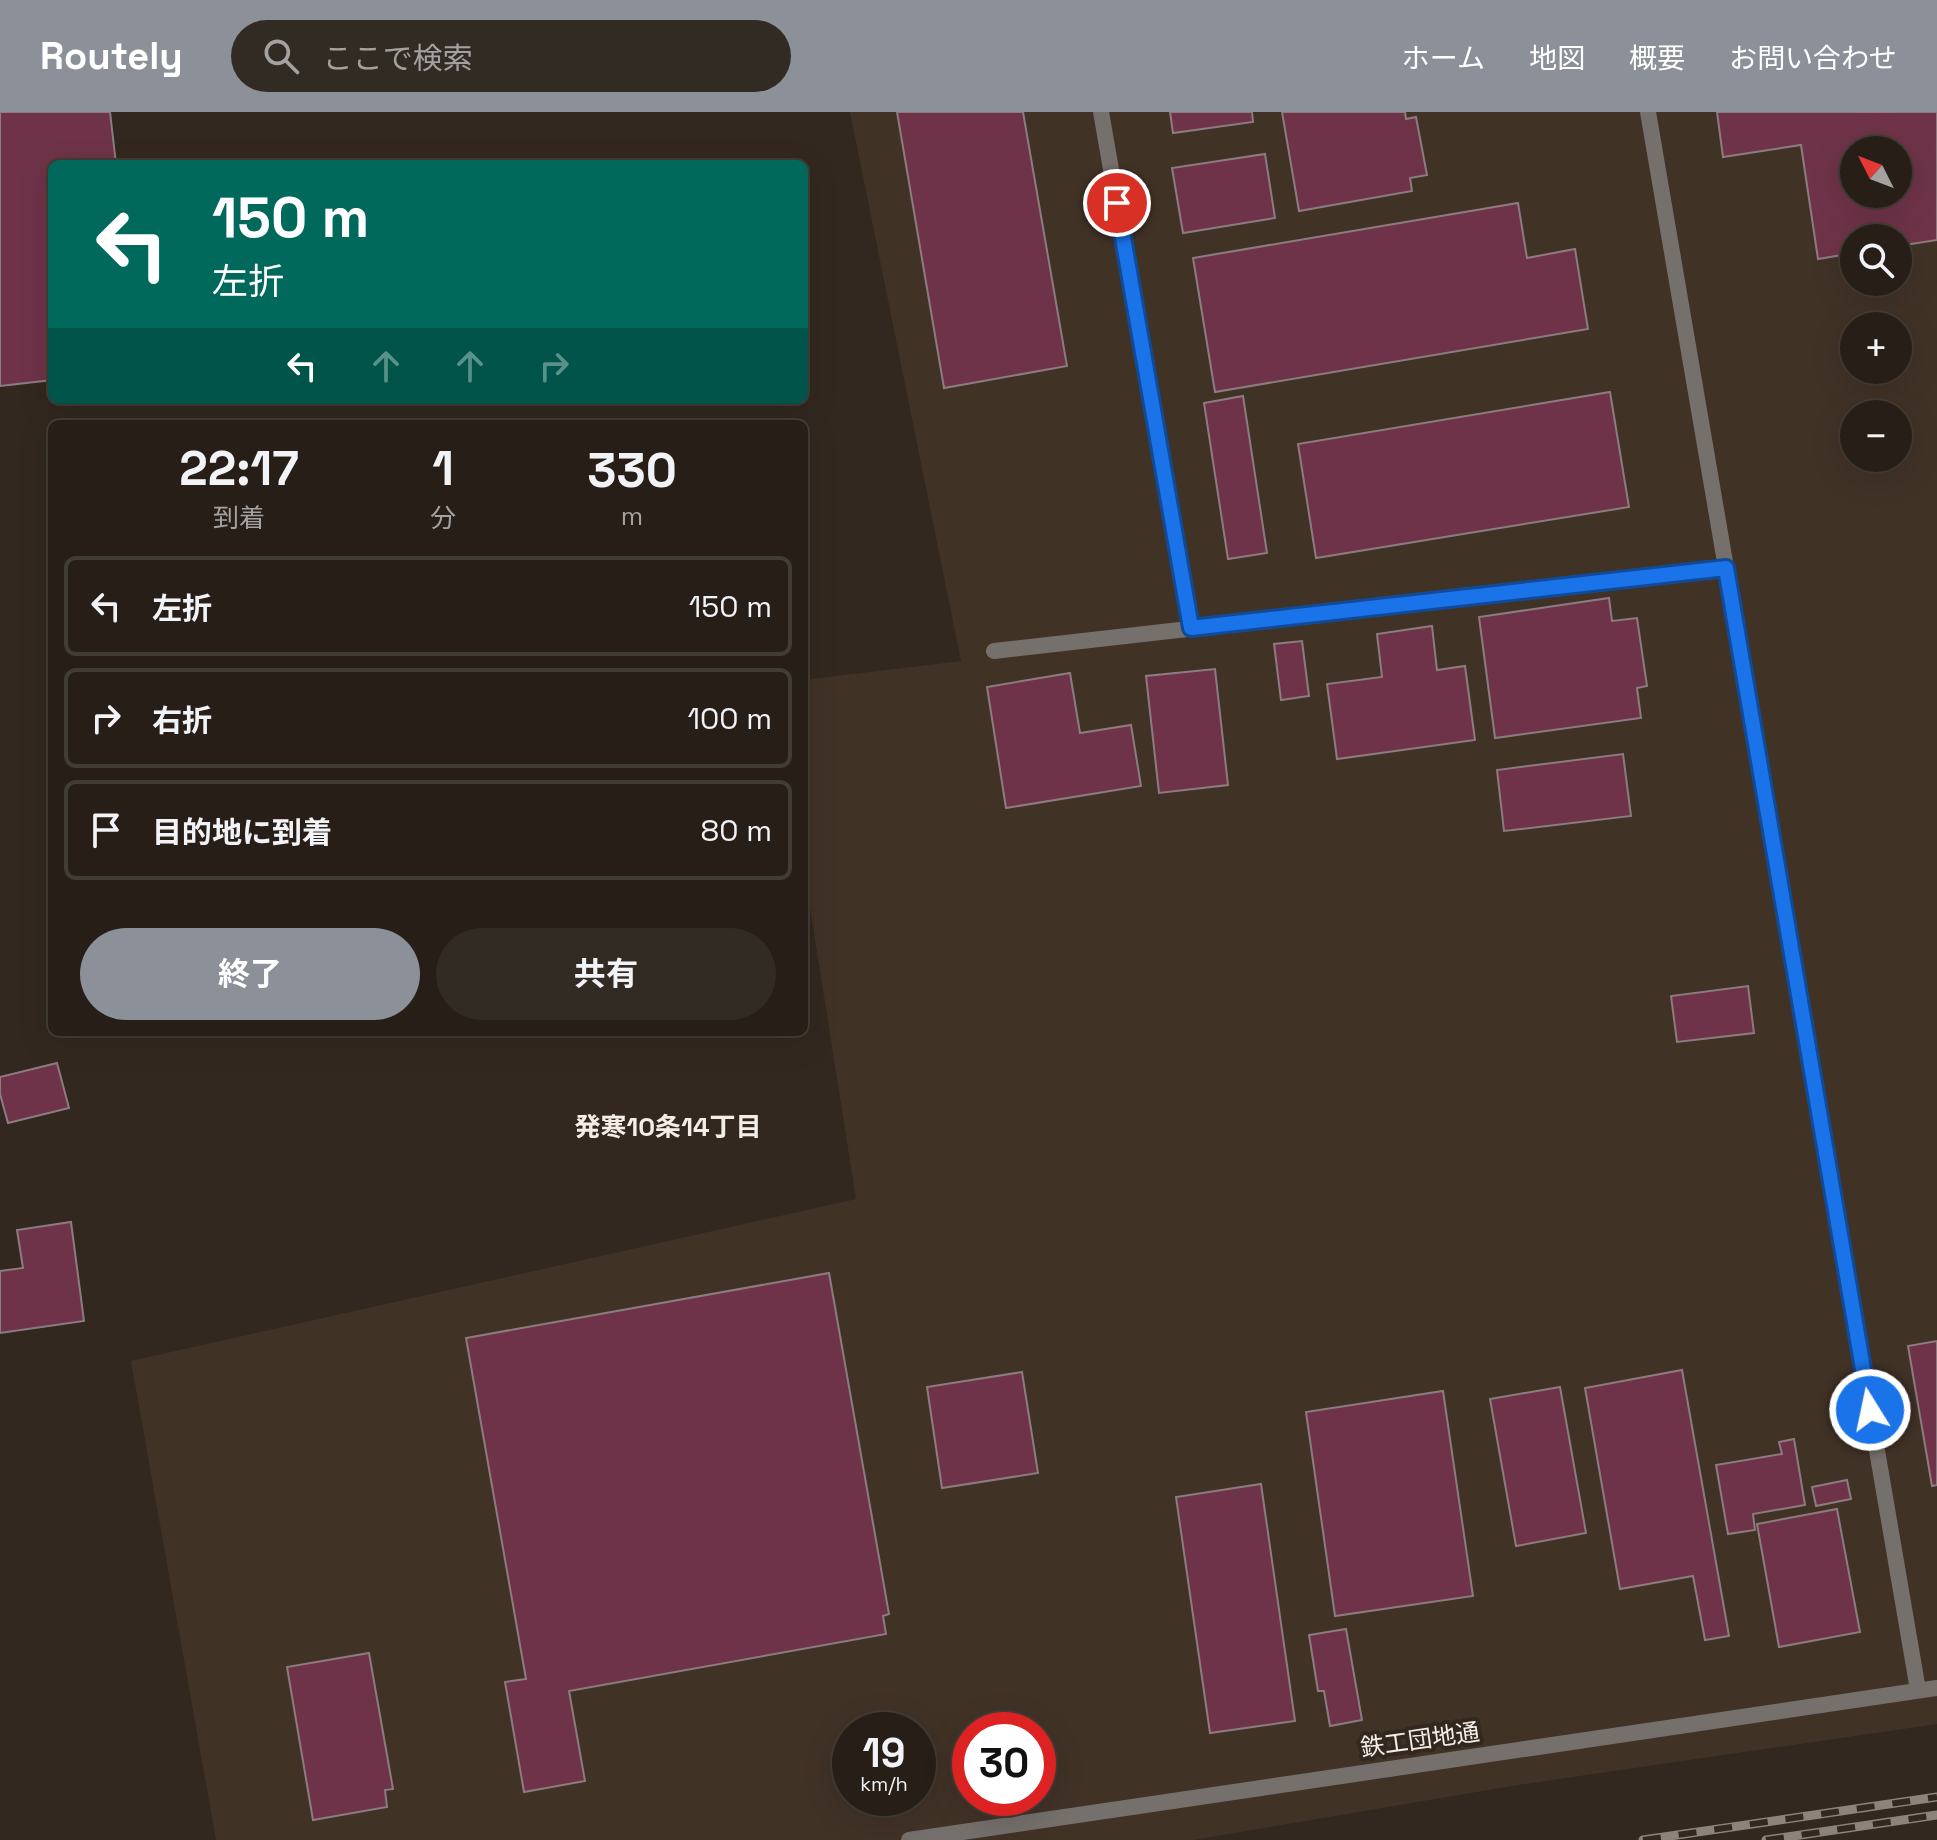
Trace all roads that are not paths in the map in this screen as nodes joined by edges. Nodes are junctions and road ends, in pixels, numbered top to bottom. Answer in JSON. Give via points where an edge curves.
{"nodes":[{"id":1,"x":1101,"y":112,"type":"edge"},
{"id":2,"x":1648,"y":112,"type":"edge"},
{"id":3,"x":1726,"y":568,"type":"junction"},
{"id":4,"x":1191,"y":628,"type":"junction"},
{"id":5,"x":994,"y":651,"type":"dead end"},
{"id":6,"x":1937,"y":1688,"type":"edge"},
{"id":7,"x":1918,"y":1690,"type":"junction"},
{"id":8,"x":909,"y":1840,"type":"edge"}],
"edges":[{"from":1,"to":4,"type":"street"},
{"from":2,"to":3,"type":"street"},
{"from":3,"to":4,"type":"street"},
{"from":3,"to":7,"type":"street"},
{"from":4,"to":5,"type":"street"},
{"from":6,"to":7,"type":"street","name":"鉄工団地通"},
{"from":7,"to":8,"type":"street","name":"鉄工団地通"}]}
